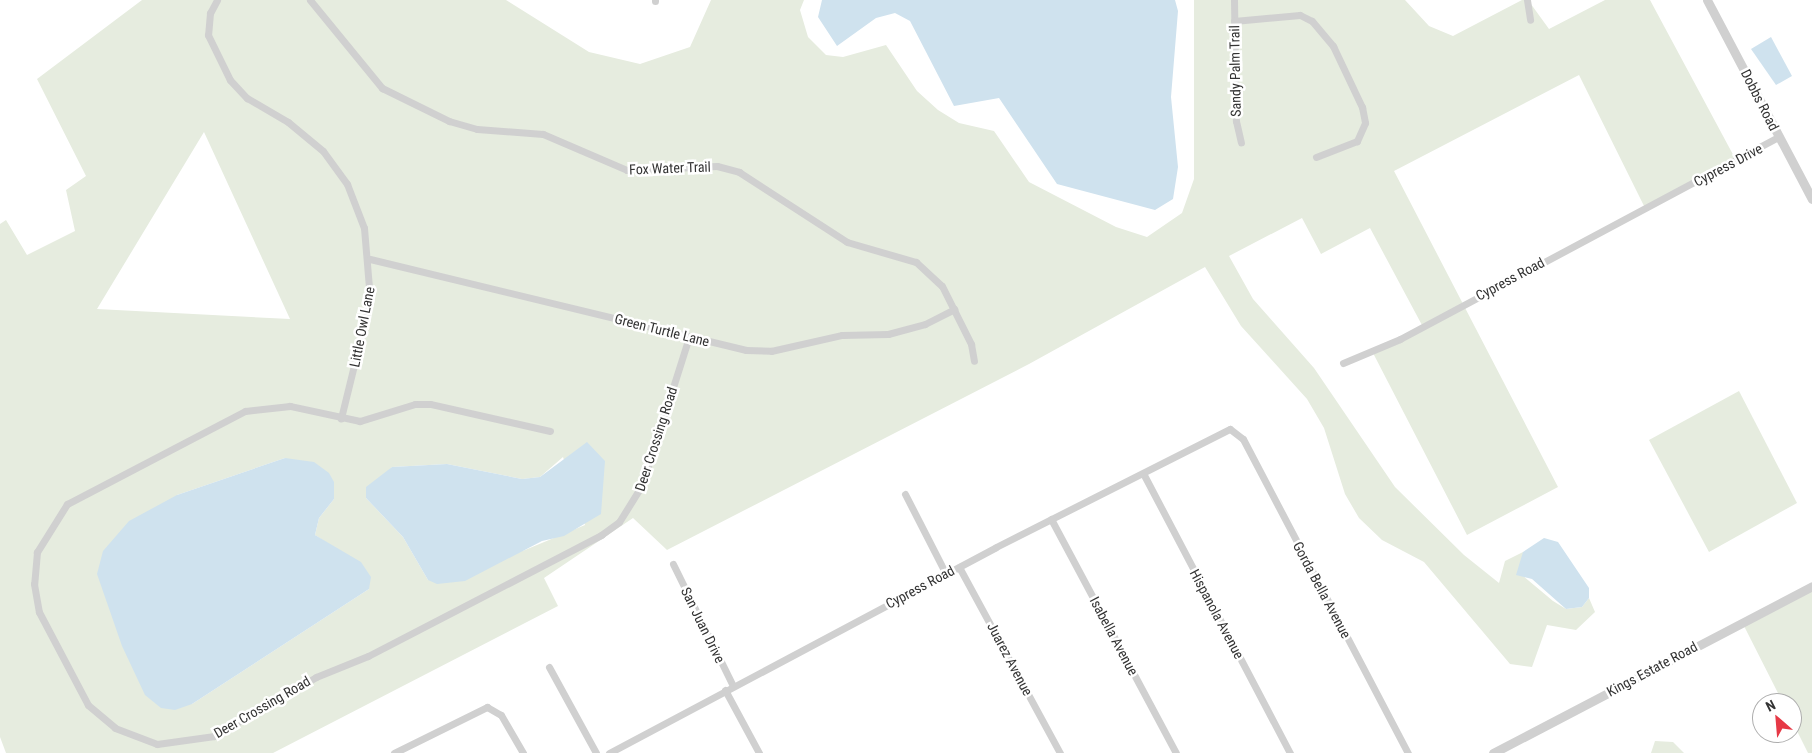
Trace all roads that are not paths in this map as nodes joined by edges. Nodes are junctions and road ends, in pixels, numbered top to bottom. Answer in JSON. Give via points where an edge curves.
{"nodes":[{"id":1,"x":217,"y":0,"type":"edge"},
{"id":2,"x":310,"y":0,"type":"edge"},
{"id":3,"x":1234,"y":0,"type":"edge"},
{"id":4,"x":1527,"y":0,"type":"edge"},
{"id":5,"x":1708,"y":0,"type":"edge"},
{"id":6,"x":1530,"y":20,"type":"dead end"},
{"id":7,"x":1234,"y":21,"type":"junction"},
{"id":8,"x":1779,"y":137,"type":"junction"},
{"id":9,"x":1241,"y":142,"type":"dead end"},
{"id":10,"x":1316,"y":157,"type":"dead end"},
{"id":11,"x":1676,"y":192,"type":"joint"},
{"id":12,"x":1812,"y":199,"type":"edge"},
{"id":13,"x":370,"y":259,"type":"junction"},
{"id":14,"x":954,"y":309,"type":"junction"},
{"id":15,"x":689,"y":337,"type":"junction"},
{"id":16,"x":974,"y":361,"type":"dead end"},
{"id":17,"x":1343,"y":363,"type":"dead end"},
{"id":18,"x":341,"y":418,"type":"junction"},
{"id":19,"x":1234,"y":430,"type":"joint"},
{"id":20,"x":550,"y":431,"type":"dead end"},
{"id":21,"x":1144,"y":475,"type":"junction"},
{"id":22,"x":905,"y":494,"type":"dead end"},
{"id":23,"x":1052,"y":519,"type":"junction"},
{"id":24,"x":673,"y":564,"type":"dead end"},
{"id":25,"x":959,"y":567,"type":"junction"},
{"id":26,"x":946,"y":574,"type":"junction"},
{"id":27,"x":1812,"y":586,"type":"edge"},
{"id":28,"x":549,"y":667,"type":"dead end"},
{"id":29,"x":733,"y":686,"type":"junction"},
{"id":30,"x":725,"y":690,"type":"junction"},
{"id":31,"x":394,"y":753,"type":"edge"},
{"id":32,"x":523,"y":753,"type":"edge"},
{"id":33,"x":596,"y":753,"type":"edge"},
{"id":34,"x":610,"y":753,"type":"edge"},
{"id":35,"x":759,"y":753,"type":"edge"},
{"id":36,"x":1060,"y":753,"type":"edge"},
{"id":37,"x":1176,"y":753,"type":"edge"},
{"id":38,"x":1290,"y":753,"type":"edge"},
{"id":39,"x":1408,"y":753,"type":"edge"},
{"id":40,"x":1493,"y":753,"type":"edge"}],
"edges":[{"from":1,"to":13,"type":"street","name":"Little Owl Lane","via":[[210,12],[208,35],[230,80],[247,98],[305,134],[336,168],[358,208]]},
{"from":2,"to":14,"type":"street","name":"Fox Water Trail","via":[[368,74],[396,96],[464,126],[544,134],[614,168],[643,171],[717,166],[739,172],[847,242],[924,268],[942,286]]},
{"from":3,"to":7,"type":"street","name":"Sandy Palm Trail"},
{"from":4,"to":6,"type":"street"},
{"from":5,"to":8,"type":"street","name":"Dobbs Road"},
{"from":7,"to":9,"type":"street","name":"Sandy Palm Trail","via":[[1236,121]]},
{"from":7,"to":10,"type":"street","via":[[1300,15],[1312,21],[1333,46],[1362,107],[1365,123],[1352,145]]},
{"from":8,"to":11,"type":"street","name":"Cypress Drive"},
{"from":8,"to":12,"type":"street","name":"Dobbs Road"},
{"from":11,"to":17,"type":"street","name":"Cypress Road","via":[[1400,339]]},
{"from":13,"to":15,"type":"street","name":"Green Turtle Lane"},
{"from":13,"to":18,"type":"street","name":"Little Owl Lane","via":[[370,300]]},
{"from":14,"to":15,"type":"street","name":"Green Turtle Lane","via":[[910,329],[842,335],[770,351],[746,350]]},
{"from":14,"to":16,"type":"street","name":"Fox Water Trail"},
{"from":15,"to":18,"type":"street","name":"Deer Crossing Road","via":[[642,485],[633,505],[601,535],[368,656],[316,677],[214,736],[157,744],[115,728],[80,692],[35,598],[37,552],[54,518],[82,493],[245,411],[290,406]]},
{"from":18,"to":20,"type":"street","name":"Deer Crossing Road","via":[[368,420],[415,404],[430,404]]},
{"from":19,"to":21,"type":"street","name":"Cypress Road","via":[[1220,431]]},
{"from":19,"to":39,"type":"street","name":"Gorda Bella Avenue","via":[[1243,438]]},
{"from":21,"to":23,"type":"street","name":"Cypress Road"},
{"from":21,"to":38,"type":"street","name":"Hispanola Avenue"},
{"from":22,"to":26,"type":"street"},
{"from":23,"to":25,"type":"street","name":"Cypress Road"},
{"from":23,"to":37,"type":"street","name":"Isabella Avenue"},
{"from":24,"to":29,"type":"street","name":"San Juan Drive"},
{"from":25,"to":26,"type":"street","name":"Cypress Road"},
{"from":25,"to":36,"type":"street","name":"Juarez Avenue"},
{"from":26,"to":29,"type":"street","name":"Cypress Road"},
{"from":27,"to":40,"type":"street","name":"Kings Estate Road"},
{"from":28,"to":33,"type":"street"},
{"from":29,"to":30,"type":"street","name":"Cypress Road"},
{"from":30,"to":34,"type":"street","name":"Cypress Road"},
{"from":30,"to":35,"type":"street"},
{"from":31,"to":32,"type":"street","via":[[487,707],[501,715]]}]}
